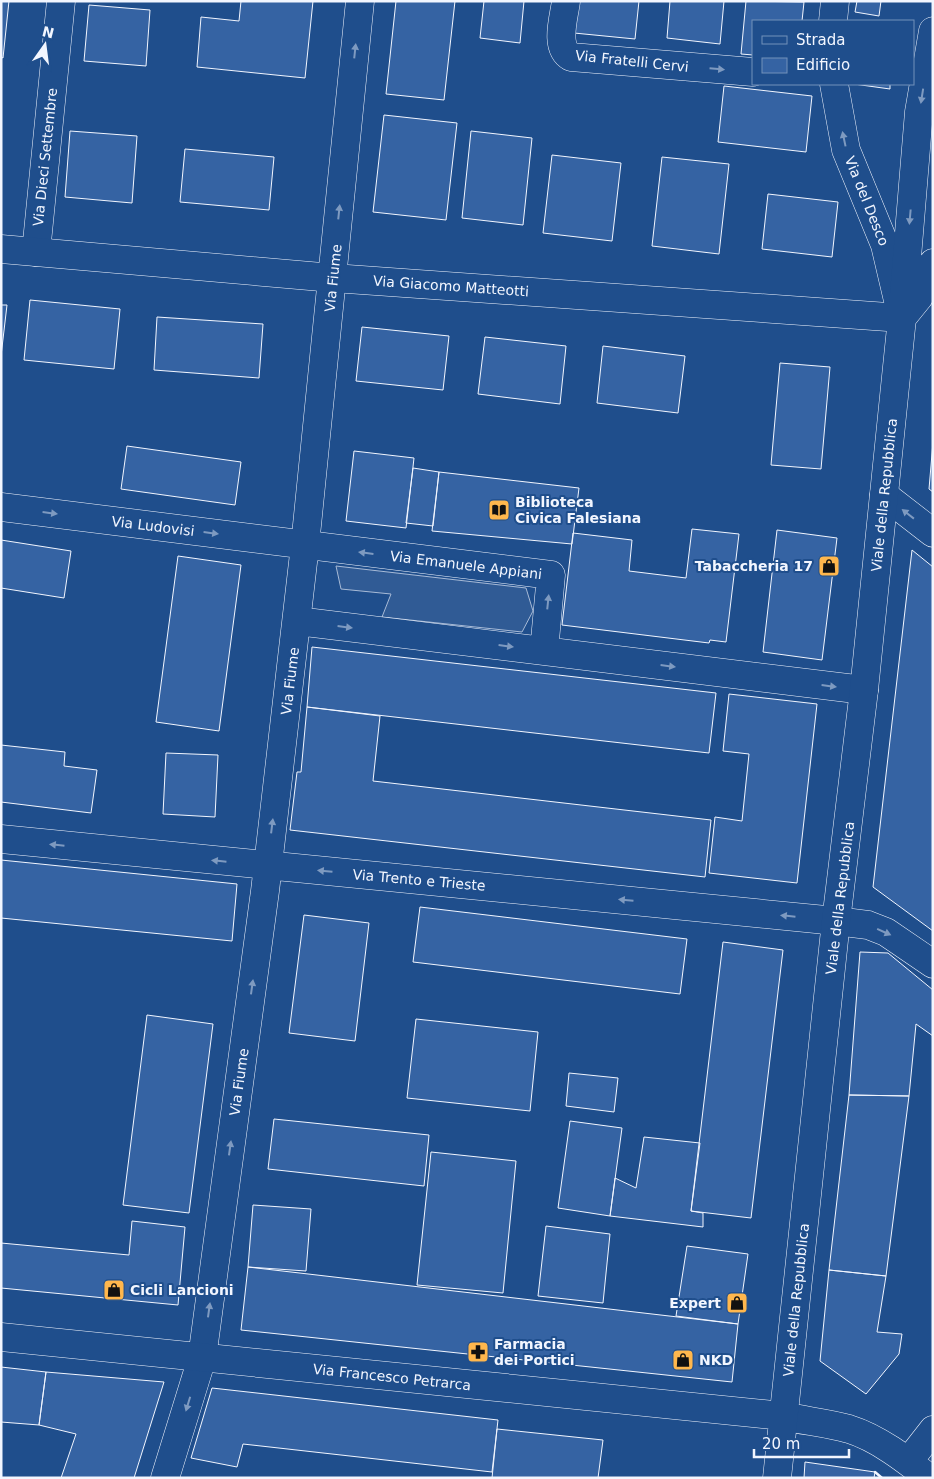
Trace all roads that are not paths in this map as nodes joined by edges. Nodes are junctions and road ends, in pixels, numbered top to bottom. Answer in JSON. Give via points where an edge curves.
{"nodes":[{"id":1,"x":61,"y":1,"type":"edge"},
{"id":2,"x":360,"y":1,"type":"edge"},
{"id":3,"x":566,"y":1,"type":"edge"},
{"id":4,"x":834,"y":1,"type":"edge"},
{"id":5,"x":834,"y":20,"type":"edge"},
{"id":6,"x":933,"y":31,"type":"edge"},
{"id":7,"x":752,"y":72,"type":"edge"},
{"id":8,"x":834,"y":85,"type":"edge"},
{"id":9,"x":1,"y":249,"type":"edge"},
{"id":10,"x":36,"y":252,"type":"junction"},
{"id":11,"x":933,"y":263,"type":"edge"},
{"id":12,"x":333,"y":278,"type":"junction"},
{"id":13,"x":902,"y":318,"type":"junction"},
{"id":14,"x":884,"y":495,"type":"junction"},
{"id":15,"x":1,"y":507,"type":"edge"},
{"id":16,"x":933,"y":533,"type":"edge"},
{"id":17,"x":306,"y":545,"type":"junction"},
{"id":18,"x":296,"y":621,"type":"junction"},
{"id":19,"x":544,"y":651,"type":"junction"},
{"id":20,"x":864,"y":690,"type":"junction"},
{"id":21,"x":1,"y":839,"type":"edge"},
{"id":22,"x":268,"y":866,"type":"junction"},
{"id":23,"x":836,"y":921,"type":"junction"},
{"id":24,"x":933,"y":964,"type":"edge"},
{"id":25,"x":1,"y":1337,"type":"edge"},
{"id":26,"x":202,"y":1358,"type":"junction"},
{"id":27,"x":783,"y":1416,"type":"junction"},
{"id":28,"x":933,"y":1430,"type":"edge"},
{"id":29,"x":918,"y":1470,"type":"edge"},
{"id":30,"x":165,"y":1478,"type":"edge"},
{"id":31,"x":777,"y":1478,"type":"edge"}],
"edges":[{"from":1,"to":10,"type":"street","name":"Via Dieci Settembre"},
{"from":12,"to":2,"type":"street","name":"Via Fiume","one_way":true},
{"from":3,"to":7,"type":"street","name":"Via Fratelli Cervi","one_way":true,"via":[[562,46],[571,56]]},
{"from":4,"to":5,"type":"street"},
{"from":6,"to":13,"type":"street","name":"Viale della Repubblica","one_way":true,"via":[[919,112]]},
{"from":13,"to":8,"type":"street","name":"Via del Desco","one_way":true,"via":[[886,245],[846,150]]},
{"from":9,"to":10,"type":"street","name":"Via Giacomo Matteotti"},
{"from":10,"to":12,"type":"street","name":"Via Giacomo Matteotti"},
{"from":11,"to":13,"type":"street","via":[[919,297]]},
{"from":12,"to":13,"type":"street","name":"Via Giacomo Matteotti"},
{"from":12,"to":17,"type":"street","name":"Via Fiume"},
{"from":13,"to":14,"type":"street","name":"Viale della Repubblica"},
{"from":16,"to":14,"type":"street","one_way":true},
{"from":14,"to":20,"type":"street","name":"Viale della Repubblica"},
{"from":15,"to":17,"type":"street","name":"Via Ludovisi","one_way":true},
{"from":17,"to":18,"type":"street","name":"Via Fiume"},
{"from":19,"to":17,"type":"street","name":"Via Emanuele Appiani","one_way":true,"via":[[551,575]]},
{"from":18,"to":19,"type":"street","one_way":true},
{"from":22,"to":18,"type":"street","name":"Via Fiume","one_way":true},
{"from":19,"to":20,"type":"street","one_way":true},
{"from":20,"to":23,"type":"street","name":"Viale della Repubblica"},
{"from":22,"to":21,"type":"street","name":"Via Trento e Trieste","one_way":true},
{"from":23,"to":22,"type":"street","name":"Via Trento e Trieste","one_way":true},
{"from":26,"to":22,"type":"street","name":"Via Fiume","one_way":true},
{"from":23,"to":24,"type":"street","name":"Via Trento e Trieste","one_way":true,"via":[[886,932]]},
{"from":23,"to":27,"type":"street","name":"Viale della Repubblica"},
{"from":25,"to":26,"type":"street","name":"Via Francesco Petrarca"},
{"from":26,"to":27,"type":"street","name":"Via Francesco Petrarca"},
{"from":26,"to":30,"type":"street","name":"Via Fiume","one_way":true},
{"from":27,"to":29,"type":"street","name":"Via Francesco Petrarca","via":[[849,1430],[881,1444]]},
{"from":27,"to":31,"type":"street","name":"Viale della Repubblica"},
{"from":28,"to":29,"type":"street"}]}
